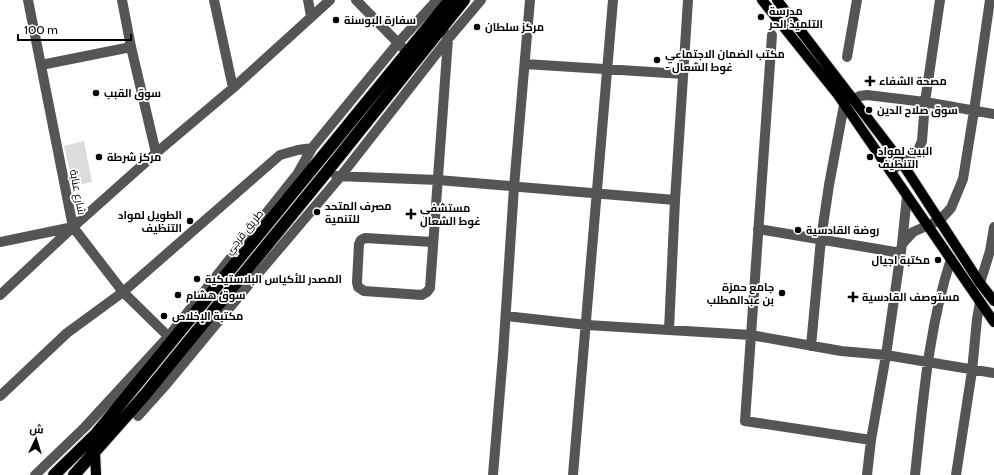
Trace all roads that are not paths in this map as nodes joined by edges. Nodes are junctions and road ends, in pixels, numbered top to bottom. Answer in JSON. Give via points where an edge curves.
{"nodes":[{"id":1,"x":28,"y":0,"type":"edge"},
{"id":2,"x":122,"y":0,"type":"edge"},
{"id":3,"x":214,"y":0,"type":"edge"},
{"id":4,"x":308,"y":0,"type":"edge"},
{"id":5,"x":330,"y":0,"type":"edge"},
{"id":6,"x":356,"y":0,"type":"edge"},
{"id":7,"x":437,"y":0,"type":"edge"},
{"id":8,"x":450,"y":0,"type":"edge"},
{"id":9,"x":464,"y":0,"type":"edge"},
{"id":10,"x":481,"y":0,"type":"edge"},
{"id":11,"x":530,"y":0,"type":"edge"},
{"id":12,"x":613,"y":0,"type":"edge"},
{"id":13,"x":688,"y":0,"type":"edge"},
{"id":14,"x":762,"y":0,"type":"edge"},
{"id":15,"x":777,"y":0,"type":"edge"},
{"id":16,"x":857,"y":0,"type":"edge"},
{"id":17,"x":940,"y":0,"type":"edge"},
{"id":18,"x":990,"y":0,"type":"edge"},
{"id":19,"x":311,"y":16,"type":"junction"},
{"id":20,"x":444,"y":26,"type":"junction"},
{"id":21,"x":772,"y":35,"type":"dead end"},
{"id":22,"x":448,"y":39,"type":"junction"},
{"id":23,"x":131,"y":47,"type":"junction"},
{"id":24,"x":403,"y":47,"type":"junction"},
{"id":25,"x":848,"y":57,"type":"dead end"},
{"id":26,"x":525,"y":64,"type":"junction"},
{"id":27,"x":41,"y":65,"type":"junction"},
{"id":28,"x":607,"y":69,"type":"junction"},
{"id":29,"x":683,"y":74,"type":"junction"},
{"id":30,"x":233,"y":88,"type":"junction"},
{"id":31,"x":854,"y":99,"type":"junction"},
{"id":32,"x":925,"y":102,"type":"junction"},
{"id":33,"x":844,"y":105,"type":"junction"},
{"id":34,"x":974,"y":111,"type":"junction"},
{"id":35,"x":994,"y":114,"type":"edge"},
{"id":36,"x":312,"y":148,"type":"junction"},
{"id":37,"x":156,"y":153,"type":"junction"},
{"id":38,"x":902,"y":163,"type":"junction"},
{"id":39,"x":890,"y":171,"type":"junction"},
{"id":40,"x":325,"y":174,"type":"junction"},
{"id":41,"x":340,"y":176,"type":"junction"},
{"id":42,"x":438,"y":180,"type":"junction"},
{"id":43,"x":514,"y":187,"type":"junction"},
{"id":44,"x":596,"y":193,"type":"junction"},
{"id":45,"x":907,"y":196,"type":"junction"},
{"id":46,"x":676,"y":200,"type":"junction"},
{"id":47,"x":940,"y":220,"type":"junction"},
{"id":48,"x":928,"y":225,"type":"junction"},
{"id":49,"x":73,"y":227,"type":"junction"},
{"id":50,"x":994,"y":227,"type":"edge"},
{"id":51,"x":758,"y":229,"type":"junction"},
{"id":52,"x":821,"y":239,"type":"junction"},
{"id":53,"x":0,"y":242,"type":"edge"},
{"id":54,"x":433,"y":242,"type":"junction"},
{"id":55,"x":902,"y":248,"type":"junction"},
{"id":56,"x":951,"y":259,"type":"junction"},
{"id":57,"x":980,"y":283,"type":"junction"},
{"id":58,"x":123,"y":292,"type":"junction"},
{"id":59,"x":0,"y":295,"type":"edge"},
{"id":60,"x":994,"y":301,"type":"edge"},
{"id":61,"x":980,"y":302,"type":"junction"},
{"id":62,"x":506,"y":316,"type":"junction"},
{"id":63,"x":994,"y":322,"type":"edge"},
{"id":64,"x":587,"y":325,"type":"junction"},
{"id":65,"x":669,"y":330,"type":"junction"},
{"id":66,"x":751,"y":335,"type":"junction"},
{"id":67,"x":170,"y":339,"type":"junction"},
{"id":68,"x":811,"y":346,"type":"junction"},
{"id":69,"x":182,"y":350,"type":"junction"},
{"id":70,"x":886,"y":355,"type":"junction"},
{"id":71,"x":927,"y":362,"type":"junction"},
{"id":72,"x":972,"y":371,"type":"junction"},
{"id":73,"x":994,"y":374,"type":"edge"},
{"id":74,"x":0,"y":396,"type":"edge"},
{"id":75,"x":138,"y":416,"type":"dead end"},
{"id":76,"x":871,"y":440,"type":"junction"},
{"id":77,"x":95,"y":452,"type":"junction"},
{"id":78,"x":35,"y":475,"type":"edge"},
{"id":79,"x":54,"y":475,"type":"edge"},
{"id":80,"x":74,"y":475,"type":"edge"},
{"id":81,"x":96,"y":475,"type":"edge"},
{"id":82,"x":493,"y":475,"type":"edge"},
{"id":83,"x":573,"y":475,"type":"edge"},
{"id":84,"x":867,"y":475,"type":"edge"},
{"id":85,"x":915,"y":475,"type":"edge"},
{"id":86,"x":956,"y":475,"type":"edge"}],
"edges":[{"from":1,"to":27,"type":"street","name":"شارع عنابة"},
{"from":2,"to":23,"type":"street"},
{"from":3,"to":30,"type":"street"},
{"from":4,"to":19,"type":"street"},
{"from":5,"to":19,"type":"street"},
{"from":6,"to":24,"type":"street"},
{"from":7,"to":24,"type":"street"},
{"from":8,"to":24,"type":"highway","name":"طريق قرجي"},
{"from":9,"to":20,"type":"highway"},
{"from":10,"to":22,"type":"street"},
{"from":11,"to":26,"type":"street"},
{"from":12,"to":28,"type":"street"},
{"from":13,"to":29,"type":"street"},
{"from":14,"to":33,"type":"main road"},
{"from":15,"to":31,"type":"main road"},
{"from":16,"to":25,"type":"street"},
{"from":17,"to":32,"type":"street"},
{"from":18,"to":34,"type":"street"},
{"from":19,"to":30,"type":"street"},
{"from":20,"to":22,"type":"street"},
{"from":20,"to":40,"type":"highway"},
{"from":21,"to":51,"type":"street"},
{"from":22,"to":41,"type":"street"},
{"from":22,"to":42,"type":"street"},
{"from":23,"to":27,"type":"street"},
{"from":23,"to":37,"type":"street"},
{"from":24,"to":36,"type":"street"},
{"from":24,"to":67,"type":"highway","name":"طريق قرجي"},
{"from":26,"to":28,"type":"street"},
{"from":26,"to":43,"type":"street"},
{"from":27,"to":49,"type":"street","name":"شارع عنابة"},
{"from":28,"to":29,"type":"street"},
{"from":28,"to":44,"type":"street"},
{"from":29,"to":46,"type":"street"},
{"from":30,"to":37,"type":"street"},
{"from":31,"to":32,"type":"street","via":[[867,96]]},
{"from":31,"to":38,"type":"main road"},
{"from":32,"to":34,"type":"street"},
{"from":32,"to":38,"type":"street","via":[[919,149]]},
{"from":33,"to":39,"type":"main road"},
{"from":33,"to":52,"type":"street"},
{"from":34,"to":35,"type":"street"},
{"from":34,"to":47,"type":"street","via":[[963,179],[951,208]]},
{"from":36,"to":58,"type":"street","via":[[280,155]]},
{"from":36,"to":67,"type":"street","via":[[298,174]]},
{"from":37,"to":49,"type":"street"},
{"from":38,"to":39,"type":"street"},
{"from":38,"to":47,"type":"main road"},
{"from":39,"to":45,"type":"main road"},
{"from":40,"to":41,"type":"street"},
{"from":40,"to":69,"type":"highway"},
{"from":41,"to":42,"type":"street"},
{"from":41,"to":75,"type":"street"},
{"from":42,"to":43,"type":"street"},
{"from":42,"to":54,"type":"street"},
{"from":43,"to":44,"type":"street"},
{"from":43,"to":62,"type":"street"},
{"from":44,"to":46,"type":"street"},
{"from":44,"to":64,"type":"street"},
{"from":45,"to":48,"type":"main road"},
{"from":45,"to":55,"type":"street"},
{"from":46,"to":65,"type":"street"},
{"from":47,"to":48,"type":"street"},
{"from":47,"to":57,"type":"main road"},
{"from":48,"to":55,"type":"street","via":[[912,232]]},
{"from":48,"to":56,"type":"main road"},
{"from":49,"to":53,"type":"street"},
{"from":49,"to":58,"type":"street","name":"شارع عنابة"},
{"from":49,"to":59,"type":"street"},
{"from":50,"to":57,"type":"street"},
{"from":51,"to":52,"type":"street"},
{"from":51,"to":66,"type":"street"},
{"from":52,"to":55,"type":"street"},
{"from":52,"to":68,"type":"street"},
{"from":54,"to":54,"type":"street","via":[[365,238],[361,240],[358,287],[364,291],[422,295],[430,288]]},
{"from":55,"to":70,"type":"street"},
{"from":56,"to":61,"type":"main road"},
{"from":56,"to":71,"type":"street","via":[[944,278]]},
{"from":57,"to":60,"type":"main road"},
{"from":58,"to":67,"type":"street","name":"شارع عنابة"},
{"from":58,"to":74,"type":"street","via":[[67,333]]},
{"from":61,"to":63,"type":"main road"},
{"from":61,"to":72,"type":"street"},
{"from":62,"to":64,"type":"street"},
{"from":62,"to":82,"type":"street"},
{"from":64,"to":65,"type":"street"},
{"from":64,"to":83,"type":"street"},
{"from":65,"to":66,"type":"street"},
{"from":66,"to":68,"type":"street"},
{"from":66,"to":76,"type":"street","via":[[745,421]]},
{"from":67,"to":69,"type":"street","name":"شارع عنابة"},
{"from":67,"to":78,"type":"street","via":[[85,428]]},
{"from":67,"to":79,"type":"highway","name":"طريق قرجي","via":[[96,434]]},
{"from":68,"to":70,"type":"street"},
{"from":69,"to":77,"type":"highway"},
{"from":70,"to":71,"type":"street"},
{"from":70,"to":76,"type":"street"},
{"from":71,"to":72,"type":"street"},
{"from":71,"to":85,"type":"street"},
{"from":72,"to":73,"type":"street"},
{"from":72,"to":86,"type":"street"},
{"from":76,"to":84,"type":"street"},
{"from":77,"to":80,"type":"highway"},
{"from":77,"to":81,"type":"main road"}]}
